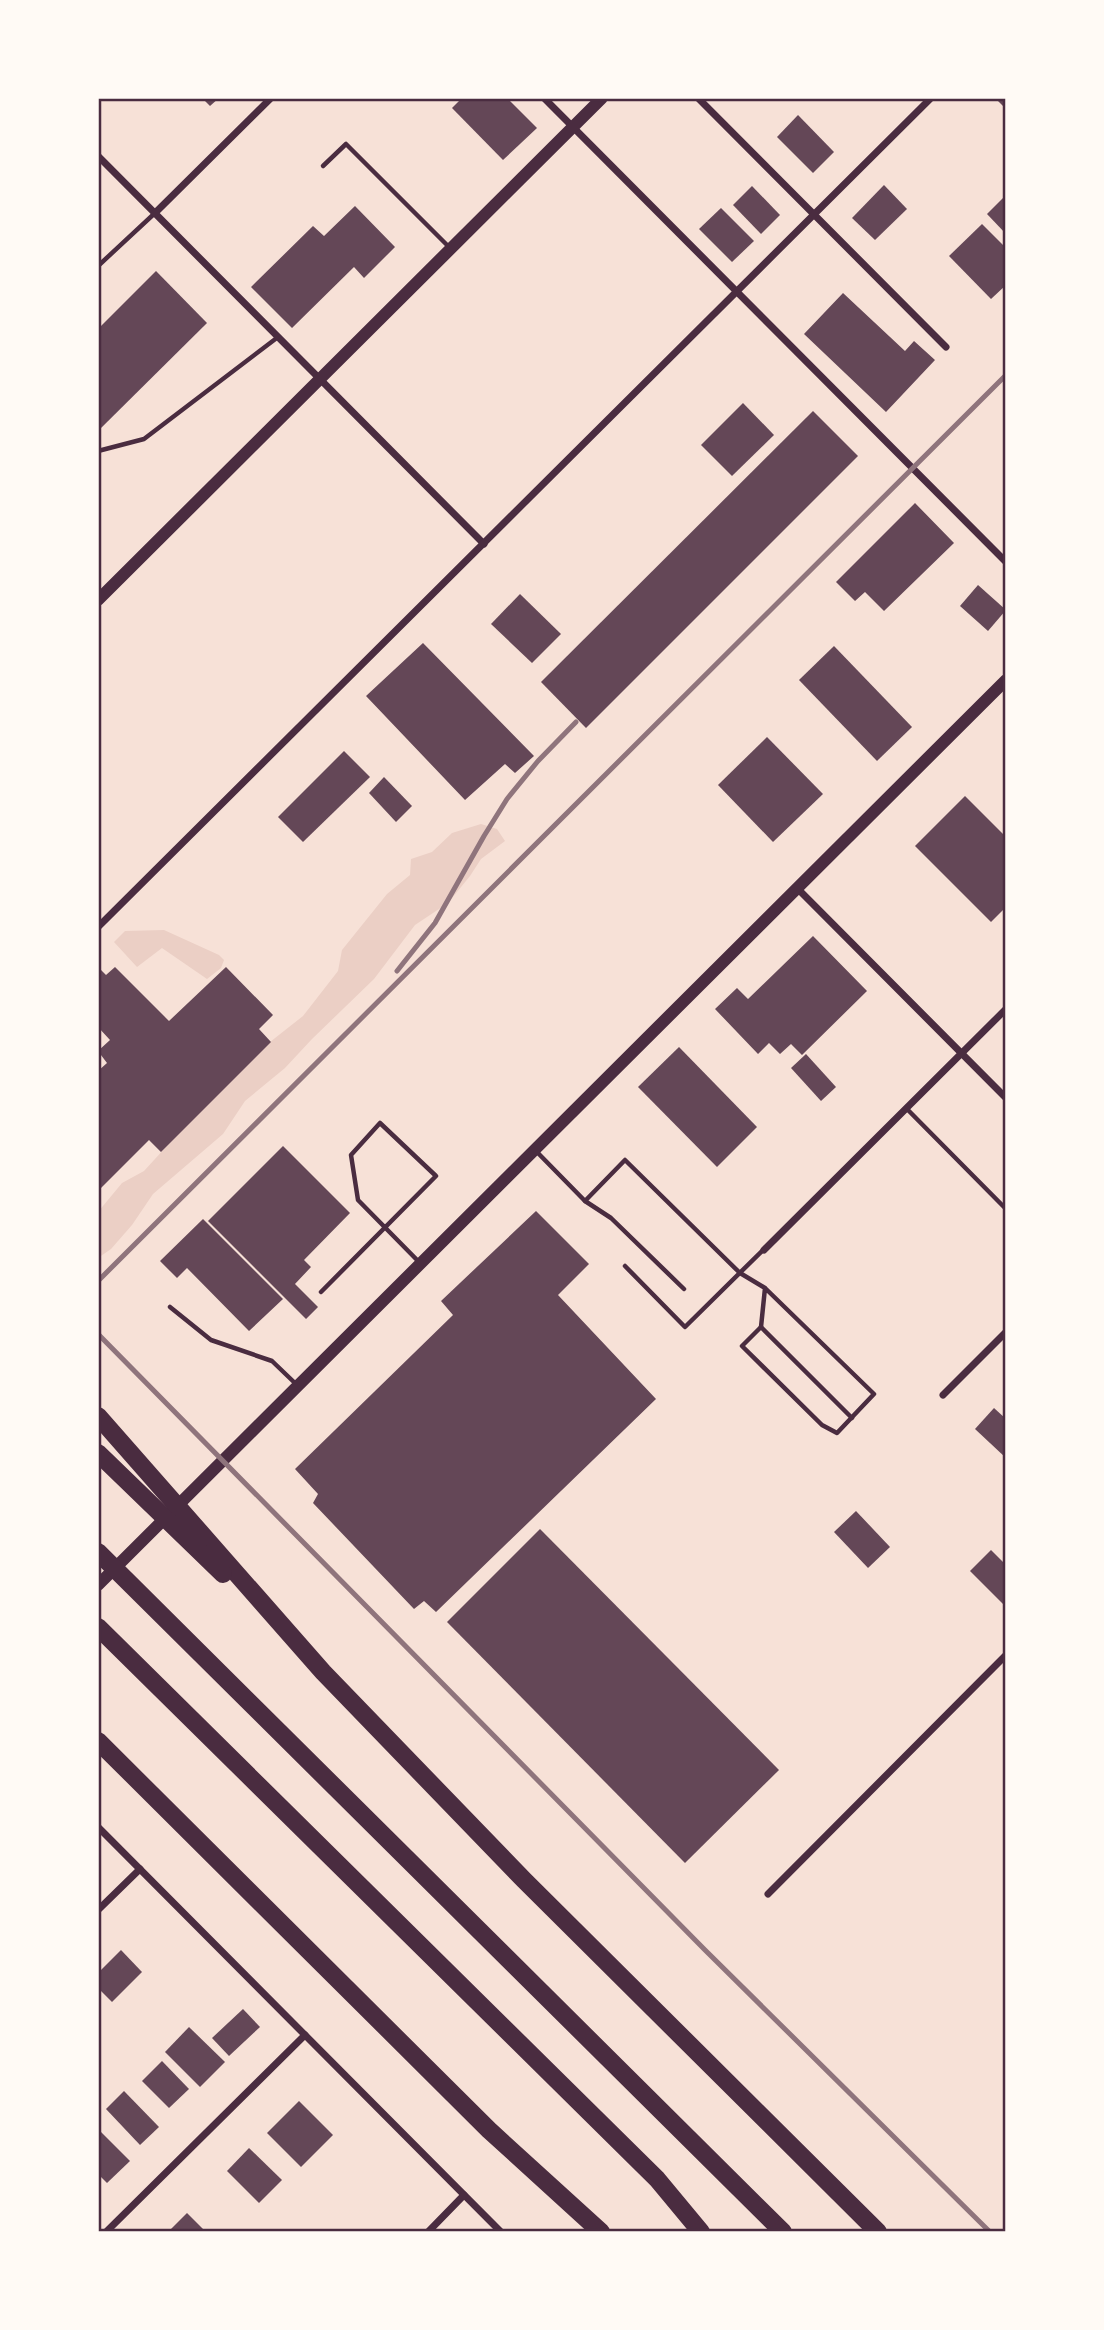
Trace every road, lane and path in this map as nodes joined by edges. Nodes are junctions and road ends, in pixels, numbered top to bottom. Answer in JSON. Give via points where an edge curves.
{"nodes":[{"id":1,"x":271,"y":98,"type":"edge"},
{"id":2,"x":544,"y":98,"type":"edge"},
{"id":3,"x":602,"y":98,"type":"edge"},
{"id":4,"x":698,"y":98,"type":"edge"},
{"id":5,"x":931,"y":98,"type":"edge"},
{"id":6,"x":573,"y":127,"type":"junction"},
{"id":7,"x":98,"y":156,"type":"edge"},
{"id":8,"x":323,"y":166,"type":"dead end"},
{"id":9,"x":155,"y":213,"type":"junction"},
{"id":10,"x":814,"y":215,"type":"junction"},
{"id":11,"x":451,"y":249,"type":"junction"},
{"id":12,"x":98,"y":266,"type":"edge"},
{"id":13,"x":737,"y":292,"type":"junction"},
{"id":14,"x":278,"y":337,"type":"junction"},
{"id":15,"x":946,"y":347,"type":"dead end"},
{"id":16,"x":320,"y":379,"type":"junction"},
{"id":17,"x":98,"y":451,"type":"edge"},
{"id":18,"x":484,"y":544,"type":"junction"},
{"id":19,"x":1006,"y":562,"type":"edge"},
{"id":20,"x":98,"y":600,"type":"edge"},
{"id":21,"x":1006,"y":680,"type":"edge"},
{"id":22,"x":797,"y":888,"type":"junction"},
{"id":23,"x":98,"y":927,"type":"edge"},
{"id":24,"x":1006,"y":1009,"type":"edge"},
{"id":25,"x":961,"y":1053,"type":"junction"},
{"id":26,"x":1006,"y":1098,"type":"edge"},
{"id":27,"x":906,"y":1108,"type":"junction"},
{"id":28,"x":535,"y":1150,"type":"junction"},
{"id":29,"x":585,"y":1200,"type":"junction"},
{"id":30,"x":1006,"y":1209,"type":"edge"},
{"id":31,"x":385,"y":1228,"type":"junction"},
{"id":32,"x":764,"y":1250,"type":"joint"},
{"id":33,"x":421,"y":1264,"type":"junction"},
{"id":34,"x":625,"y":1266,"type":"dead end"},
{"id":35,"x":740,"y":1273,"type":"junction"},
{"id":36,"x":765,"y":1288,"type":"junction"},
{"id":37,"x":684,"y":1289,"type":"dead end"},
{"id":38,"x":321,"y":1292,"type":"dead end"},
{"id":39,"x":170,"y":1307,"type":"dead end"},
{"id":40,"x":761,"y":1327,"type":"junction"},
{"id":41,"x":1006,"y":1332,"type":"edge"},
{"id":42,"x":298,"y":1385,"type":"junction"},
{"id":43,"x":943,"y":1395,"type":"dead end"},
{"id":44,"x":98,"y":1416,"type":"edge"},
{"id":45,"x":852,"y":1418,"type":"junction"},
{"id":46,"x":98,"y":1453,"type":"edge"},
{"id":47,"x":98,"y":1543,"type":"edge"},
{"id":48,"x":98,"y":1552,"type":"edge"},
{"id":49,"x":98,"y":1585,"type":"edge"},
{"id":50,"x":143,"y":1599,"type":"junction"},
{"id":51,"x":98,"y":1627,"type":"edge"},
{"id":52,"x":1006,"y":1655,"type":"edge"},
{"id":53,"x":323,"y":1672,"type":"junction"},
{"id":54,"x":98,"y":1741,"type":"edge"},
{"id":55,"x":98,"y":1827,"type":"edge"},
{"id":56,"x":139,"y":1869,"type":"junction"},
{"id":57,"x":768,"y":1894,"type":"dead end"},
{"id":58,"x":98,"y":1910,"type":"edge"},
{"id":59,"x":305,"y":2035,"type":"junction"},
{"id":60,"x":464,"y":2195,"type":"junction"},
{"id":61,"x":700,"y":2230,"type":"edge"},
{"id":62,"x":106,"y":2232,"type":"edge"},
{"id":63,"x":428,"y":2232,"type":"edge"},
{"id":64,"x":501,"y":2232,"type":"edge"},
{"id":65,"x":601,"y":2232,"type":"edge"},
{"id":66,"x":783,"y":2232,"type":"edge"},
{"id":67,"x":878,"y":2232,"type":"edge"}],
"edges":[{"from":1,"to":9,"type":"street"},
{"from":2,"to":6,"type":"street"},
{"from":3,"to":6,"type":"street"},
{"from":4,"to":10,"type":"street"},
{"from":5,"to":10,"type":"street"},
{"from":6,"to":11,"type":"street"},
{"from":6,"to":13,"type":"street"},
{"from":7,"to":9,"type":"street"},
{"from":8,"to":11,"type":"lane","via":[[346,144]]},
{"from":9,"to":12,"type":"lane"},
{"from":9,"to":14,"type":"street"},
{"from":10,"to":13,"type":"street"},
{"from":10,"to":15,"type":"street"},
{"from":11,"to":16,"type":"street"},
{"from":13,"to":18,"type":"street"},
{"from":13,"to":19,"type":"street"},
{"from":14,"to":16,"type":"street"},
{"from":14,"to":17,"type":"lane","via":[[144,439]]},
{"from":16,"to":18,"type":"street"},
{"from":16,"to":20,"type":"street"},
{"from":18,"to":23,"type":"street"},
{"from":21,"to":22,"type":"street"},
{"from":22,"to":25,"type":"street"},
{"from":22,"to":28,"type":"street"},
{"from":24,"to":25,"type":"street"},
{"from":25,"to":26,"type":"street"},
{"from":25,"to":27,"type":"street"},
{"from":27,"to":30,"type":"lane"},
{"from":27,"to":32,"type":"street"},
{"from":28,"to":29,"type":"lane"},
{"from":28,"to":33,"type":"street"},
{"from":29,"to":35,"type":"lane","via":[[625,1160]]},
{"from":29,"to":37,"type":"lane","via":[[611,1218]]},
{"from":31,"to":31,"type":"lane","via":[[358,1200],[351,1155],[380,1123],[436,1176]]},
{"from":31,"to":33,"type":"lane"},
{"from":31,"to":38,"type":"lane"},
{"from":32,"to":35,"type":"lane"},
{"from":33,"to":42,"type":"street"},
{"from":34,"to":35,"type":"lane","via":[[685,1327]]},
{"from":35,"to":36,"type":"lane"},
{"from":36,"to":40,"type":"lane"},
{"from":36,"to":45,"type":"lane","via":[[874,1394]]},
{"from":39,"to":42,"type":"lane","via":[[211,1340],[272,1361]]},
{"from":40,"to":45,"type":"lane"},
{"from":40,"to":45,"type":"lane","via":[[742,1346],[822,1425],[837,1433]]},
{"from":41,"to":43,"type":"street"},
{"from":42,"to":49,"type":"street"},
{"from":44,"to":53,"type":"highway"},
{"from":46,"to":53,"type":"highway"},
{"from":47,"to":50,"type":"highway"},
{"from":48,"to":50,"type":"highway"},
{"from":50,"to":66,"type":"highway"},
{"from":51,"to":61,"type":"highway","via":[[657,2179]]},
{"from":52,"to":57,"type":"street"},
{"from":53,"to":67,"type":"highway","via":[[524,1880]]},
{"from":54,"to":65,"type":"highway","via":[[489,2130]]},
{"from":55,"to":56,"type":"street"},
{"from":56,"to":58,"type":"street"},
{"from":56,"to":59,"type":"street"},
{"from":59,"to":60,"type":"street"},
{"from":59,"to":62,"type":"street"},
{"from":60,"to":63,"type":"street"},
{"from":60,"to":64,"type":"street"}]}
